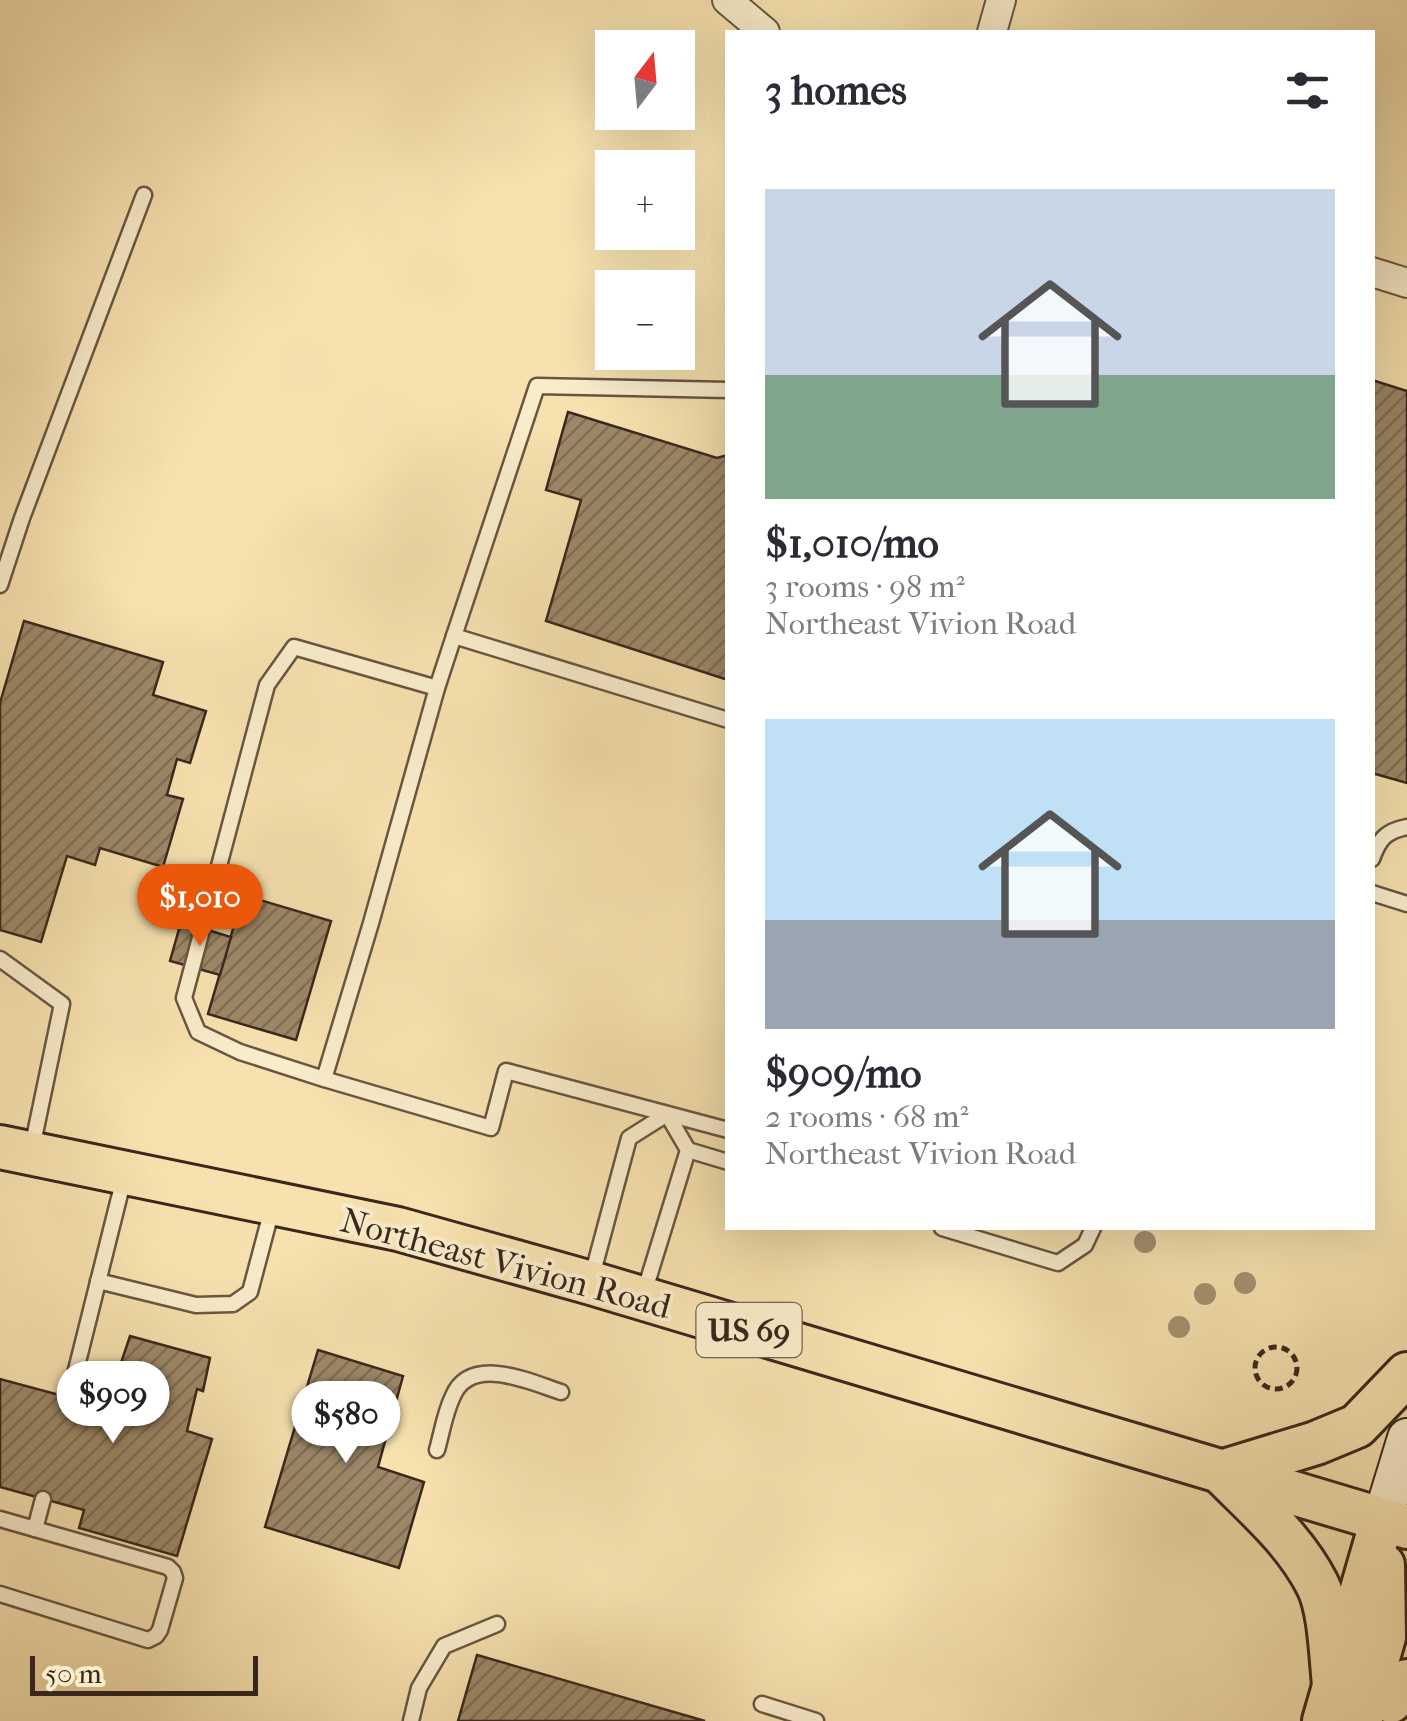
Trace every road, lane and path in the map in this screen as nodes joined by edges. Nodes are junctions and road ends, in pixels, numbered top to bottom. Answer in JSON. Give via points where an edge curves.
{"nodes":[{"id":1,"x":728,"y":0,"type":"edge"},
{"id":2,"x":1001,"y":0,"type":"edge"},
{"id":3,"x":763,"y":30,"type":"edge"},
{"id":4,"x":993,"y":30,"type":"edge"},
{"id":5,"x":144,"y":195,"type":"dead end"},
{"id":6,"x":1375,"y":273,"type":"edge"},
{"id":7,"x":1407,"y":283,"type":"edge"},
{"id":8,"x":725,"y":390,"type":"edge"},
{"id":9,"x":0,"y":585,"type":"edge"},
{"id":10,"x":454,"y":636,"type":"junction"},
{"id":11,"x":437,"y":688,"type":"junction"},
{"id":12,"x":725,"y":719,"type":"edge"},
{"id":13,"x":1407,"y":827,"type":"edge"},
{"id":14,"x":1375,"y":851,"type":"edge"},
{"id":15,"x":1375,"y":894,"type":"edge"},
{"id":16,"x":1407,"y":904,"type":"edge"},
{"id":17,"x":0,"y":959,"type":"edge"},
{"id":18,"x":324,"y":1078,"type":"junction"},
{"id":19,"x":667,"y":1114,"type":"junction"},
{"id":20,"x":725,"y":1129,"type":"edge"},
{"id":21,"x":688,"y":1150,"type":"junction"},
{"id":22,"x":16,"y":1151,"type":"edge"},
{"id":23,"x":725,"y":1161,"type":"edge"},
{"id":24,"x":125,"y":1173,"type":"junction"},
{"id":25,"x":273,"y":1203,"type":"junction"},
{"id":26,"x":949,"y":1230,"type":"edge"},
{"id":27,"x":1093,"y":1230,"type":"edge"},
{"id":28,"x":98,"y":1281,"type":"junction"},
{"id":29,"x":590,"y":1283,"type":"junction"},
{"id":30,"x":643,"y":1298,"type":"junction"},
{"id":31,"x":1298,"y":1369,"type":"joint"},
{"id":32,"x":1407,"y":1374,"type":"edge"},
{"id":33,"x":561,"y":1392,"type":"dead end"},
{"id":34,"x":70,"y":1398,"type":"dead end"},
{"id":35,"x":1407,"y":1438,"type":"edge"},
{"id":36,"x":436,"y":1450,"type":"dead end"},
{"id":37,"x":1221,"y":1472,"type":"junction"},
{"id":38,"x":43,"y":1499,"type":"dead end"},
{"id":39,"x":0,"y":1519,"type":"edge"},
{"id":40,"x":1394,"y":1524,"type":"edge"},
{"id":41,"x":35,"y":1530,"type":"junction"},
{"id":42,"x":0,"y":1594,"type":"edge"},
{"id":43,"x":497,"y":1624,"type":"dead end"},
{"id":44,"x":1407,"y":1643,"type":"edge"},
{"id":45,"x":1329,"y":1703,"type":"edge"},
{"id":46,"x":762,"y":1704,"type":"dead end"},
{"id":47,"x":1386,"y":1706,"type":"edge"},
{"id":48,"x":411,"y":1721,"type":"edge"},
{"id":49,"x":816,"y":1721,"type":"edge"}],
"edges":[{"from":1,"to":3,"type":"street"},
{"from":2,"to":4,"type":"street"},
{"from":5,"to":9,"type":"lane"},
{"from":6,"to":7,"type":"street"},
{"from":8,"to":10,"type":"lane","via":[[536,386]]},
{"from":10,"to":11,"type":"lane"},
{"from":10,"to":12,"type":"lane"},
{"from":11,"to":18,"type":"lane"},
{"from":11,"to":18,"type":"lane","via":[[294,646],[267,685],[184,998],[198,1032]]},
{"from":13,"to":14,"type":"lane","via":[[1392,830]]},
{"from":15,"to":16,"type":"lane"},
{"from":17,"to":22,"type":"lane","via":[[62,1004]]},
{"from":18,"to":19,"type":"lane","via":[[491,1128],[506,1071]]},
{"from":19,"to":20,"type":"lane"},
{"from":19,"to":21,"type":"lane"},
{"from":19,"to":29,"type":"lane","via":[[630,1138]]},
{"from":21,"to":23,"type":"lane"},
{"from":21,"to":30,"type":"lane"},
{"from":22,"to":24,"type":"main road","name":"Northeast Vivion Road","number":"US 69"},
{"from":24,"to":25,"type":"main road","name":"Northeast Vivion Road","number":"US 69"},
{"from":24,"to":28,"type":"lane"},
{"from":25,"to":28,"type":"lane","via":[[250,1292],[233,1304],[196,1305]]},
{"from":25,"to":29,"type":"main road","name":"Northeast Vivion Road","number":"US 69","via":[[398,1229]]},
{"from":26,"to":27,"type":"lane","via":[[1058,1263],[1085,1245]]},
{"from":28,"to":34,"type":"lane"},
{"from":29,"to":30,"type":"main road","name":"Northeast Vivion Road","number":"US 69"},
{"from":30,"to":37,"type":"main road","name":"Northeast Vivion Road","number":"US 69"},
{"from":31,"to":31,"type":"path","via":[[1288,1350],[1275,1346],[1257,1358],[1255,1371],[1274,1390],[1293,1382]]},
{"from":32,"to":37,"type":"main road","via":[[1357,1426]]},
{"from":33,"to":36,"type":"lane","via":[[500,1372],[471,1376],[454,1392]]},
{"from":35,"to":40,"type":"main road"},
{"from":37,"to":40,"type":"main road","name":"Northeast Vivion Road","number":"US 69"},
{"from":37,"to":45,"type":"main road","via":[[1283,1532],[1319,1586],[1329,1632]]},
{"from":38,"to":41,"type":"lane"},
{"from":39,"to":41,"type":"lane"},
{"from":40,"to":45,"type":"main road"},
{"from":40,"to":47,"type":"main road","via":[[1384,1637]]},
{"from":41,"to":42,"type":"lane","via":[[168,1566],[174,1578],[160,1630],[148,1640]]},
{"from":43,"to":48,"type":"lane","via":[[444,1646],[419,1688]]},
{"from":44,"to":47,"type":"main road"},
{"from":46,"to":49,"type":"lane"}]}
